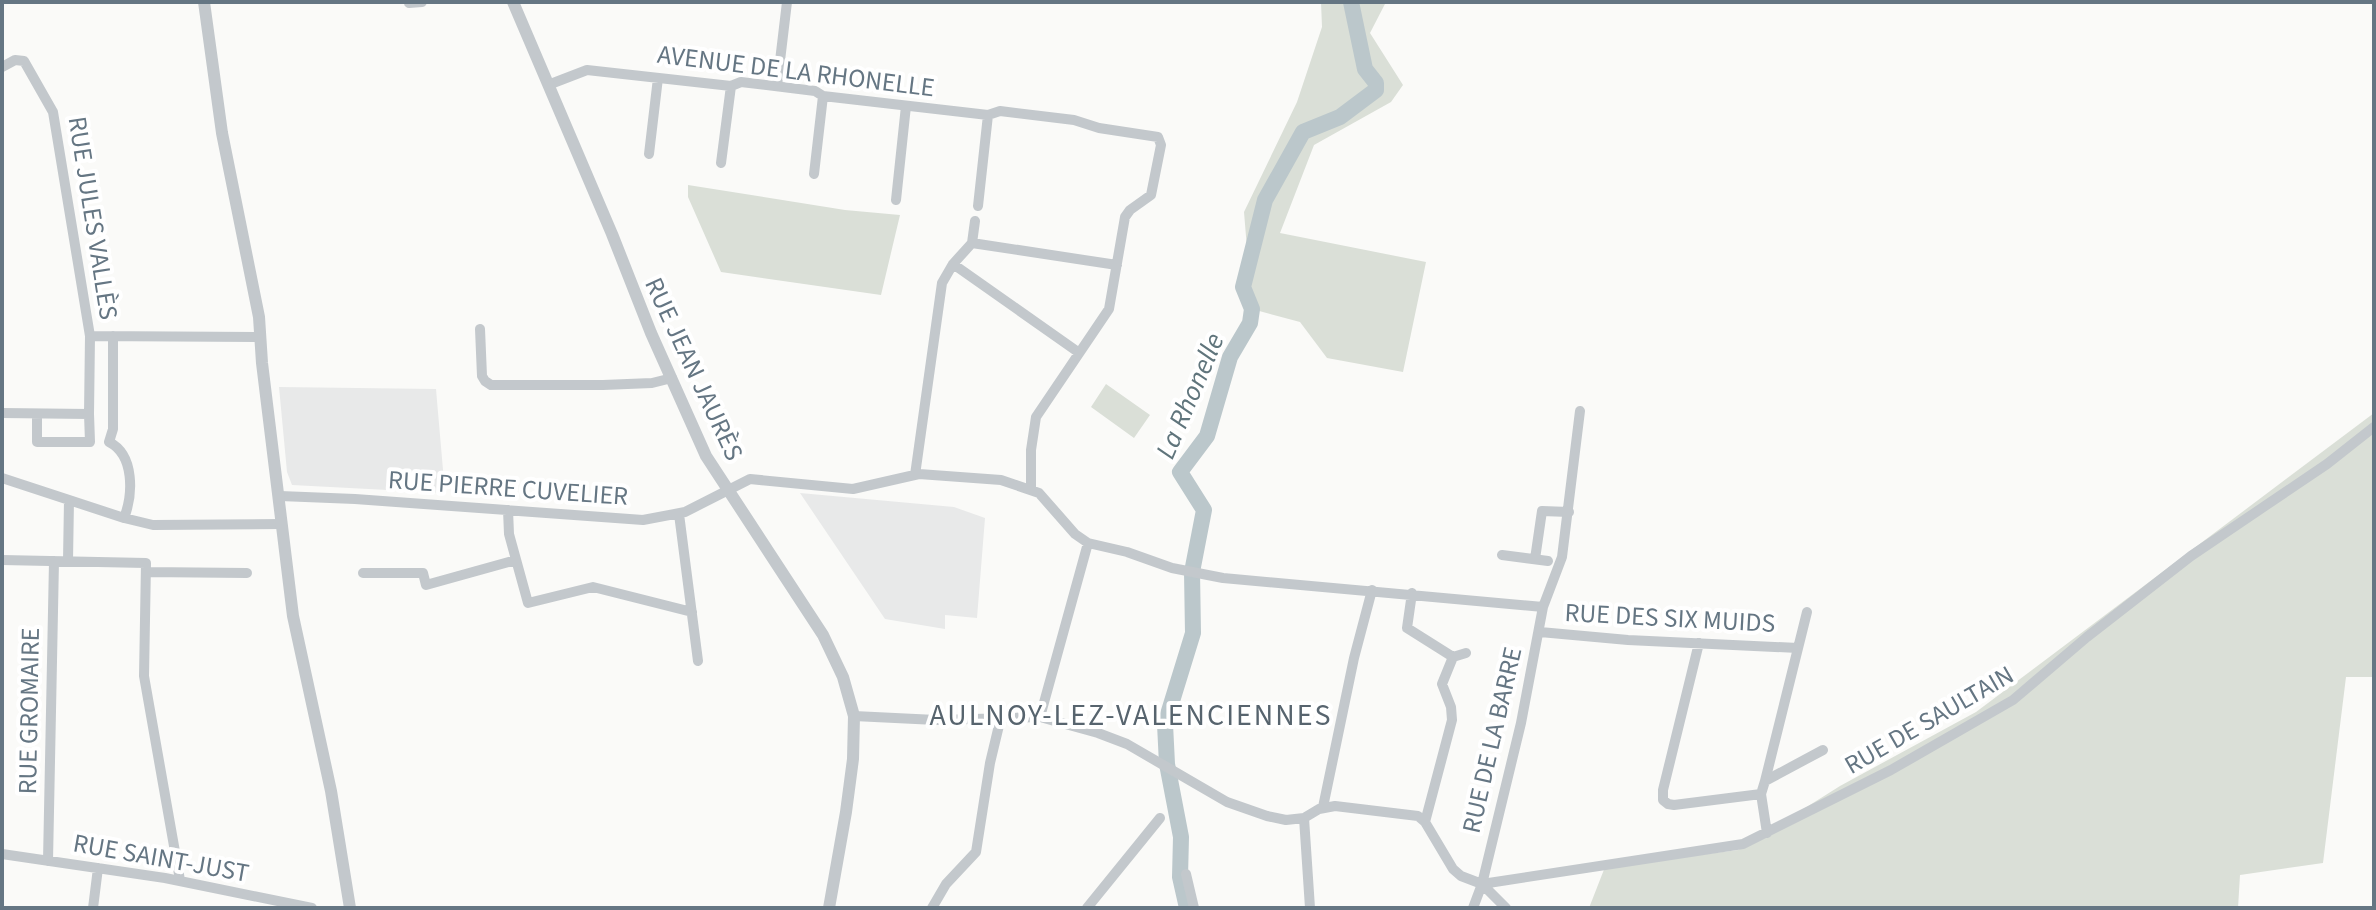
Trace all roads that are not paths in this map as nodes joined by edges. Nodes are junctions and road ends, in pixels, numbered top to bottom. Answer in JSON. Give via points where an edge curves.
{"nodes":[{"id":1,"x":204,"y":2,"type":"edge"},
{"id":2,"x":422,"y":2,"type":"edge"},
{"id":3,"x":513,"y":2,"type":"edge"},
{"id":4,"x":787,"y":2,"type":"edge"},
{"id":5,"x":409,"y":3,"type":"edge"},
{"id":6,"x":2,"y":67,"type":"edge"},
{"id":7,"x":658,"y":78,"type":"junction"},
{"id":8,"x":548,"y":85,"type":"junction"},
{"id":9,"x":731,"y":86,"type":"junction"},
{"id":10,"x":777,"y":86,"type":"junction"},
{"id":11,"x":823,"y":96,"type":"junction"},
{"id":12,"x":906,"y":106,"type":"junction"},
{"id":13,"x":988,"y":115,"type":"junction"},
{"id":14,"x":649,"y":154,"type":"dead end"},
{"id":15,"x":721,"y":163,"type":"dead end"},
{"id":16,"x":814,"y":174,"type":"dead end"},
{"id":17,"x":896,"y":200,"type":"dead end"},
{"id":18,"x":978,"y":206,"type":"dead end"},
{"id":19,"x":975,"y":221,"type":"dead end"},
{"id":20,"x":972,"y":243,"type":"junction"},
{"id":21,"x":953,"y":264,"type":"junction"},
{"id":22,"x":1117,"y":265,"type":"junction"},
{"id":23,"x":480,"y":329,"type":"dead end"},
{"id":24,"x":90,"y":336,"type":"junction"},
{"id":25,"x":113,"y":336,"type":"junction"},
{"id":26,"x":260,"y":337,"type":"junction"},
{"id":27,"x":1078,"y":352,"type":"junction"},
{"id":28,"x":672,"y":378,"type":"junction"},
{"id":29,"x":1580,"y":411,"type":"dead end"},
{"id":30,"x":2,"y":413,"type":"edge"},
{"id":31,"x":37,"y":414,"type":"junction"},
{"id":32,"x":89,"y":414,"type":"junction"},
{"id":33,"x":2374,"y":427,"type":"edge"},
{"id":34,"x":90,"y":442,"type":"junction"},
{"id":35,"x":109,"y":442,"type":"junction"},
{"id":36,"x":915,"y":475,"type":"junction"},
{"id":37,"x":2,"y":478,"type":"edge"},
{"id":38,"x":727,"y":489,"type":"junction"},
{"id":39,"x":1031,"y":489,"type":"junction"},
{"id":40,"x":280,"y":496,"type":"junction"},
{"id":41,"x":69,"y":500,"type":"junction"},
{"id":42,"x":508,"y":510,"type":"junction"},
{"id":43,"x":1569,"y":512,"type":"junction"},
{"id":44,"x":679,"y":514,"type":"junction"},
{"id":45,"x":124,"y":518,"type":"junction"},
{"id":46,"x":281,"y":524,"type":"junction"},
{"id":47,"x":1088,"y":543,"type":"junction"},
{"id":48,"x":1502,"y":555,"type":"dead end"},
{"id":49,"x":1535,"y":559,"type":"junction"},
{"id":50,"x":2,"y":560,"type":"edge"},
{"id":51,"x":516,"y":560,"type":"junction"},
{"id":52,"x":54,"y":561,"type":"junction"},
{"id":53,"x":68,"y":561,"type":"junction"},
{"id":54,"x":1548,"y":561,"type":"dead end"},
{"id":55,"x":146,"y":567,"type":"junction"},
{"id":56,"x":247,"y":573,"type":"dead end"},
{"id":57,"x":363,"y":573,"type":"dead end"},
{"id":58,"x":1372,"y":590,"type":"junction"},
{"id":59,"x":1412,"y":593,"type":"junction"},
{"id":60,"x":1543,"y":607,"type":"junction"},
{"id":61,"x":692,"y":612,"type":"junction"},
{"id":62,"x":1807,"y":612,"type":"dead end"},
{"id":63,"x":1540,"y":632,"type":"junction"},
{"id":64,"x":1699,"y":643,"type":"junction"},
{"id":65,"x":1798,"y":648,"type":"junction"},
{"id":66,"x":1466,"y":653,"type":"dead end"},
{"id":67,"x":1453,"y":657,"type":"junction"},
{"id":68,"x":698,"y":661,"type":"dead end"},
{"id":69,"x":854,"y":716,"type":"junction"},
{"id":70,"x":1001,"y":717,"type":"junction"},
{"id":71,"x":1040,"y":717,"type":"junction"},
{"id":72,"x":1823,"y":750,"type":"dead end"},
{"id":73,"x":1765,"y":781,"type":"junction"},
{"id":74,"x":1761,"y":794,"type":"junction"},
{"id":75,"x":1323,"y":807,"type":"junction"},
{"id":76,"x":1160,"y":818,"type":"dead end"},
{"id":77,"x":1304,"y":818,"type":"junction"},
{"id":78,"x":1425,"y":822,"type":"junction"},
{"id":79,"x":1767,"y":833,"type":"junction"},
{"id":80,"x":2,"y":854,"type":"edge"},
{"id":81,"x":48,"y":861,"type":"junction"},
{"id":82,"x":98,"y":868,"type":"junction"},
{"id":83,"x":1186,"y":874,"type":"dead end"},
{"id":84,"x":180,"y":880,"type":"junction"},
{"id":85,"x":1482,"y":884,"type":"junction"},
{"id":86,"x":93,"y":908,"type":"edge"},
{"id":87,"x":312,"y":908,"type":"edge"},
{"id":88,"x":350,"y":908,"type":"edge"},
{"id":89,"x":829,"y":908,"type":"edge"},
{"id":90,"x":932,"y":908,"type":"edge"},
{"id":91,"x":1087,"y":908,"type":"edge"},
{"id":92,"x":1194,"y":908,"type":"edge"},
{"id":93,"x":1310,"y":908,"type":"edge"},
{"id":94,"x":1473,"y":908,"type":"edge"},
{"id":95,"x":1506,"y":908,"type":"edge"}],
"edges":[{"from":1,"to":26,"type":"street","via":[[223,142]]},
{"from":2,"to":5,"type":"street"},
{"from":3,"to":8,"type":"street","name":"RUE JEAN JAURÈS"},
{"from":4,"to":10,"type":"street"},
{"from":6,"to":24,"type":"street","name":"RUE JULES VALLÈS","via":[[24,61],[52,108]]},
{"from":7,"to":8,"type":"street","name":"AVENUE DE LA RHONELLE","via":[[587,70]]},
{"from":7,"to":9,"type":"street","name":"AVENUE DE LA RHONELLE"},
{"from":7,"to":14,"type":"street"},
{"from":8,"to":28,"type":"street","name":"RUE JEAN JAURÈS"},
{"from":9,"to":10,"type":"street","name":"AVENUE DE LA RHONELLE"},
{"from":9,"to":15,"type":"street"},
{"from":10,"to":11,"type":"street","name":"AVENUE DE LA RHONELLE"},
{"from":11,"to":12,"type":"street","name":"AVENUE DE LA RHONELLE"},
{"from":11,"to":16,"type":"street"},
{"from":12,"to":13,"type":"street","name":"AVENUE DE LA RHONELLE"},
{"from":12,"to":17,"type":"street"},
{"from":13,"to":18,"type":"street"},
{"from":13,"to":22,"type":"street","name":"AVENUE DE LA RHONELLE","via":[[1000,111],[1042,116],[1158,137],[1151,195],[1125,217]]},
{"from":19,"to":20,"type":"street"},
{"from":20,"to":21,"type":"street"},
{"from":20,"to":22,"type":"street"},
{"from":21,"to":27,"type":"street"},
{"from":21,"to":36,"type":"street","via":[[941,287]]},
{"from":22,"to":27,"type":"street","via":[[1109,309]]},
{"from":23,"to":28,"type":"street","via":[[482,376],[491,385],[603,385]]},
{"from":24,"to":25,"type":"street"},
{"from":24,"to":32,"type":"street","name":"RUE JULES VALLÈS"},
{"from":25,"to":26,"type":"street"},
{"from":25,"to":35,"type":"street"},
{"from":26,"to":40,"type":"street"},
{"from":27,"to":39,"type":"street","via":[[1036,417]]},
{"from":28,"to":38,"type":"street","name":"RUE JEAN JAURÈS","via":[[706,456]]},
{"from":29,"to":43,"type":"street","name":"RUE DE LA BARRE"},
{"from":30,"to":31,"type":"street"},
{"from":31,"to":32,"type":"street"},
{"from":31,"to":34,"type":"street","via":[[37,442]]},
{"from":32,"to":34,"type":"street","name":"RUE JULES VALLÈS"},
{"from":33,"to":79,"type":"street","name":"RUE DE SAULTAIN","via":[[2191,556],[2013,700]]},
{"from":34,"to":35,"type":"street"},
{"from":35,"to":45,"type":"street","via":[[128,467]]},
{"from":36,"to":38,"type":"street","name":"RUE PIERRE CUVELIER","via":[[858,489],[750,479]]},
{"from":36,"to":39,"type":"street","name":"RUE PIERRE CUVELIER","via":[[1001,480]]},
{"from":37,"to":41,"type":"street"},
{"from":38,"to":44,"type":"street","name":"RUE PIERRE CUVELIER"},
{"from":38,"to":69,"type":"street","name":"RUE JEAN JAURÈS","via":[[823,635]]},
{"from":39,"to":47,"type":"street"},
{"from":40,"to":42,"type":"street","name":"RUE PIERRE CUVELIER"},
{"from":40,"to":46,"type":"street"},
{"from":41,"to":45,"type":"street"},
{"from":41,"to":53,"type":"street"},
{"from":42,"to":44,"type":"street","name":"RUE PIERRE CUVELIER","via":[[643,520]]},
{"from":42,"to":51,"type":"street"},
{"from":43,"to":49,"type":"street","via":[[1542,511]]},
{"from":43,"to":60,"type":"street","name":"RUE DE LA BARRE","via":[[1561,563]]},
{"from":44,"to":61,"type":"street"},
{"from":45,"to":46,"type":"street","via":[[169,526]]},
{"from":46,"to":88,"type":"street","via":[[295,627]]},
{"from":47,"to":58,"type":"street","via":[[1204,575]]},
{"from":47,"to":71,"type":"street"},
{"from":48,"to":49,"type":"street"},
{"from":49,"to":54,"type":"street"},
{"from":50,"to":52,"type":"street"},
{"from":51,"to":57,"type":"street","via":[[426,585],[423,573]]},
{"from":51,"to":61,"type":"street","via":[[528,603],[593,587]]},
{"from":52,"to":53,"type":"street"},
{"from":52,"to":81,"type":"street","name":"RUE GROMAIRE"},
{"from":53,"to":55,"type":"street"},
{"from":55,"to":56,"type":"street"},
{"from":55,"to":84,"type":"street","via":[[144,676]]},
{"from":58,"to":59,"type":"street"},
{"from":58,"to":75,"type":"street"},
{"from":59,"to":60,"type":"street"},
{"from":59,"to":67,"type":"street","via":[[1407,628]]},
{"from":60,"to":63,"type":"street","name":"RUE DE LA BARRE"},
{"from":61,"to":68,"type":"street"},
{"from":62,"to":65,"type":"street"},
{"from":63,"to":64,"type":"street","name":"RUE DES SIX MUIDS"},
{"from":63,"to":85,"type":"street","name":"RUE DE LA BARRE"},
{"from":64,"to":65,"type":"street","name":"RUE DES SIX MUIDS"},
{"from":64,"to":74,"type":"street","via":[[1663,790],[1665,803]]},
{"from":65,"to":73,"type":"street"},
{"from":66,"to":67,"type":"street"},
{"from":67,"to":78,"type":"street","via":[[1442,688],[1452,720]]},
{"from":69,"to":70,"type":"street"},
{"from":69,"to":89,"type":"street","via":[[848,797]]},
{"from":70,"to":71,"type":"street"},
{"from":70,"to":90,"type":"street","via":[[976,852]]},
{"from":71,"to":77,"type":"street","via":[[1105,735],[1241,808],[1280,819]]},
{"from":72,"to":73,"type":"street"},
{"from":73,"to":74,"type":"street"},
{"from":74,"to":79,"type":"street"},
{"from":75,"to":77,"type":"street"},
{"from":75,"to":78,"type":"street","via":[[1415,816]]},
{"from":76,"to":91,"type":"street"},
{"from":77,"to":93,"type":"street"},
{"from":78,"to":85,"type":"street","via":[[1453,869]]},
{"from":79,"to":85,"type":"street","name":"RUE DE SAULTAIN","via":[[1720,849]]},
{"from":80,"to":81,"type":"street","name":"RUE SAINT-JUST"},
{"from":81,"to":82,"type":"street","name":"RUE SAINT-JUST"},
{"from":82,"to":84,"type":"street","name":"RUE SAINT-JUST"},
{"from":82,"to":86,"type":"street"},
{"from":83,"to":92,"type":"street"},
{"from":84,"to":87,"type":"street","name":"RUE SAINT-JUST"},
{"from":85,"to":94,"type":"street","name":"RUE DE LA BARRE"},
{"from":85,"to":95,"type":"street"}]}
